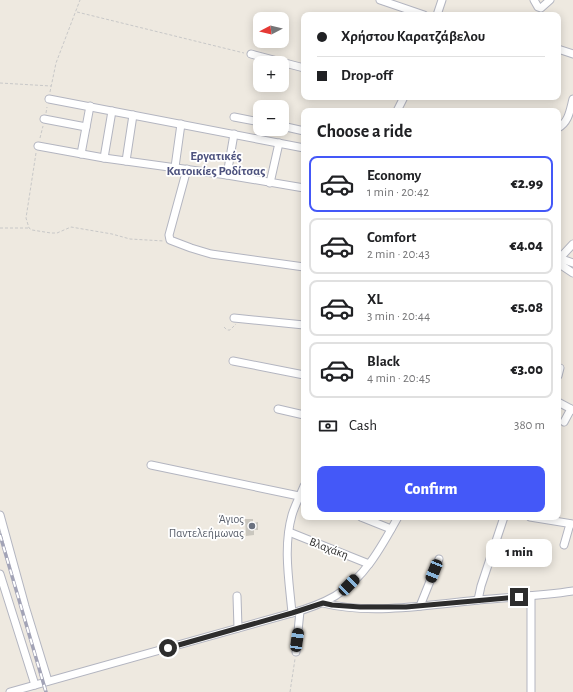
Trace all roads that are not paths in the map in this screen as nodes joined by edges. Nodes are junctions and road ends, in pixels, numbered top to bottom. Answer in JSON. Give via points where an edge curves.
{"nodes":[{"id":1,"x":380,"y":0,"type":"edge"},
{"id":2,"x":442,"y":0,"type":"edge"},
{"id":3,"x":534,"y":0,"type":"edge"},
{"id":4,"x":550,"y":0,"type":"edge"},
{"id":5,"x":541,"y":11,"type":"edge"},
{"id":6,"x":415,"y":12,"type":"edge"},
{"id":7,"x":438,"y":12,"type":"edge"},
{"id":8,"x":561,"y":50,"type":"edge"},
{"id":9,"x":251,"y":54,"type":"road end"},
{"id":10,"x":573,"y":54,"type":"edge"},
{"id":11,"x":301,"y":67,"type":"edge"},
{"id":12,"x":49,"y":99,"type":"road end"},
{"id":13,"x":573,"y":99,"type":"edge"},
{"id":14,"x":90,"y":106,"type":"junction"},
{"id":15,"x":112,"y":111,"type":"junction"},
{"id":16,"x":133,"y":115,"type":"junction"},
{"id":17,"x":234,"y":117,"type":"dead end"},
{"id":18,"x":44,"y":119,"type":"road end"},
{"id":19,"x":253,"y":121,"type":"edge"},
{"id":20,"x":181,"y":124,"type":"junction"},
{"id":21,"x":561,"y":125,"type":"edge"},
{"id":22,"x":86,"y":127,"type":"junction"},
{"id":23,"x":289,"y":128,"type":"edge"},
{"id":24,"x":301,"y":130,"type":"edge"},
{"id":25,"x":234,"y":134,"type":"junction"},
{"id":26,"x":279,"y":143,"type":"junction"},
{"id":27,"x":38,"y":146,"type":"road end"},
{"id":28,"x":301,"y":147,"type":"edge"},
{"id":29,"x":81,"y":154,"type":"junction"},
{"id":30,"x":104,"y":158,"type":"junction"},
{"id":31,"x":126,"y":161,"type":"junction"},
{"id":32,"x":175,"y":167,"type":"junction"},
{"id":33,"x":187,"y":169,"type":"junction"},
{"id":34,"x":227,"y":175,"type":"junction"},
{"id":35,"x":270,"y":183,"type":"junction"},
{"id":36,"x":301,"y":188,"type":"edge"},
{"id":37,"x":573,"y":244,"type":"edge"},
{"id":38,"x":561,"y":258,"type":"edge"},
{"id":39,"x":561,"y":261,"type":"edge"},
{"id":40,"x":561,"y":263,"type":"edge"},
{"id":41,"x":573,"y":263,"type":"edge"},
{"id":42,"x":301,"y":267,"type":"edge"},
{"id":43,"x":573,"y":272,"type":"edge"},
{"id":44,"x":237,"y":318,"type":"road end"},
{"id":45,"x":301,"y":325,"type":"edge"},
{"id":46,"x":232,"y":361,"type":"dead end"},
{"id":47,"x":301,"y":374,"type":"edge"},
{"id":48,"x":561,"y":404,"type":"edge"},
{"id":49,"x":278,"y":409,"type":"dead end"},
{"id":50,"x":572,"y":409,"type":"edge"},
{"id":51,"x":301,"y":414,"type":"edge"},
{"id":52,"x":564,"y":422,"type":"dead end"},
{"id":53,"x":151,"y":465,"type":"dead end"},
{"id":54,"x":301,"y":495,"type":"edge"},
{"id":55,"x":0,"y":515,"type":"edge"},
{"id":56,"x":368,"y":520,"type":"edge"},
{"id":57,"x":396,"y":520,"type":"edge"},
{"id":58,"x":503,"y":520,"type":"edge"},
{"id":59,"x":548,"y":520,"type":"edge"},
{"id":60,"x":572,"y":524,"type":"edge"},
{"id":61,"x":391,"y":529,"type":"junction"},
{"id":62,"x":288,"y":532,"type":"junction"},
{"id":63,"x":564,"y":545,"type":"dead end"},
{"id":64,"x":439,"y":559,"type":"dead end"},
{"id":65,"x":369,"y":564,"type":"junction"},
{"id":66,"x":0,"y":574,"type":"edge"},
{"id":67,"x":573,"y":590,"type":"edge"},
{"id":68,"x":237,"y":596,"type":"dead end"},
{"id":69,"x":531,"y":596,"type":"junction"},
{"id":70,"x":478,"y":600,"type":"junction"},
{"id":71,"x":323,"y":603,"type":"junction"},
{"id":72,"x":420,"y":606,"type":"junction"},
{"id":73,"x":300,"y":611,"type":"junction"},
{"id":74,"x":292,"y":613,"type":"junction"},
{"id":75,"x":238,"y":628,"type":"junction"},
{"id":76,"x":296,"y":652,"type":"road end"},
{"id":77,"x":46,"y":682,"type":"junction"},
{"id":78,"x":35,"y":685,"type":"junction"},
{"id":79,"x":10,"y":692,"type":"edge"},
{"id":80,"x":530,"y":692,"type":"edge"}],
"edges":[{"from":1,"to":6,"type":"street"},
{"from":2,"to":7,"type":"street"},
{"from":3,"to":5,"type":"street"},
{"from":4,"to":5,"type":"street"},
{"from":8,"to":10,"type":"street"},
{"from":9,"to":11,"type":"street"},
{"from":12,"to":14,"type":"street"},
{"from":13,"to":21,"type":"street","via":[[567,120]]},
{"from":14,"to":15,"type":"street"},
{"from":14,"to":22,"type":"street"},
{"from":15,"to":16,"type":"street"},
{"from":15,"to":30,"type":"street"},
{"from":16,"to":20,"type":"street"},
{"from":16,"to":31,"type":"street"},
{"from":17,"to":19,"type":"street"},
{"from":18,"to":22,"type":"street"},
{"from":20,"to":25,"type":"street"},
{"from":20,"to":32,"type":"street"},
{"from":22,"to":29,"type":"street"},
{"from":23,"to":24,"type":"street"},
{"from":25,"to":26,"type":"street"},
{"from":25,"to":34,"type":"street"},
{"from":26,"to":28,"type":"street"},
{"from":26,"to":35,"type":"street"},
{"from":27,"to":29,"type":"street"},
{"from":29,"to":30,"type":"street"},
{"from":30,"to":31,"type":"street"},
{"from":31,"to":32,"type":"street"},
{"from":32,"to":33,"type":"street"},
{"from":33,"to":34,"type":"street"},
{"from":33,"to":42,"type":"street","via":[[170,237],[191,248],[211,254]]},
{"from":34,"to":35,"type":"street"},
{"from":35,"to":36,"type":"street"},
{"from":37,"to":38,"type":"street"},
{"from":39,"to":41,"type":"street"},
{"from":40,"to":43,"type":"street"},
{"from":44,"to":45,"type":"street"},
{"from":46,"to":47,"type":"street"},
{"from":48,"to":50,"type":"street"},
{"from":49,"to":51,"type":"street"},
{"from":50,"to":52,"type":"street"},
{"from":53,"to":54,"type":"street"},
{"from":54,"to":62,"type":"street","via":[[292,513]]},
{"from":55,"to":77,"type":"street"},
{"from":56,"to":61,"type":"street"},
{"from":57,"to":61,"type":"street"},
{"from":58,"to":70,"type":"street"},
{"from":59,"to":60,"type":"street"},
{"from":60,"to":63,"type":"street"},
{"from":61,"to":65,"type":"street"},
{"from":62,"to":65,"type":"street","name":"Βλαχάκη"},
{"from":62,"to":74,"type":"street","via":[[287,560]]},
{"from":64,"to":72,"type":"street"},
{"from":65,"to":71,"type":"street","via":[[349,585]]},
{"from":66,"to":78,"type":"street"},
{"from":67,"to":69,"type":"street"},
{"from":68,"to":75,"type":"street"},
{"from":69,"to":70,"type":"street"},
{"from":69,"to":80,"type":"street"},
{"from":70,"to":72,"type":"street"},
{"from":71,"to":72,"type":"street","via":[[360,607]]},
{"from":71,"to":73,"type":"street"},
{"from":73,"to":74,"type":"street"},
{"from":73,"to":76,"type":"street"},
{"from":74,"to":75,"type":"street"},
{"from":75,"to":77,"type":"street"},
{"from":77,"to":78,"type":"street"},
{"from":78,"to":79,"type":"street"}]}
